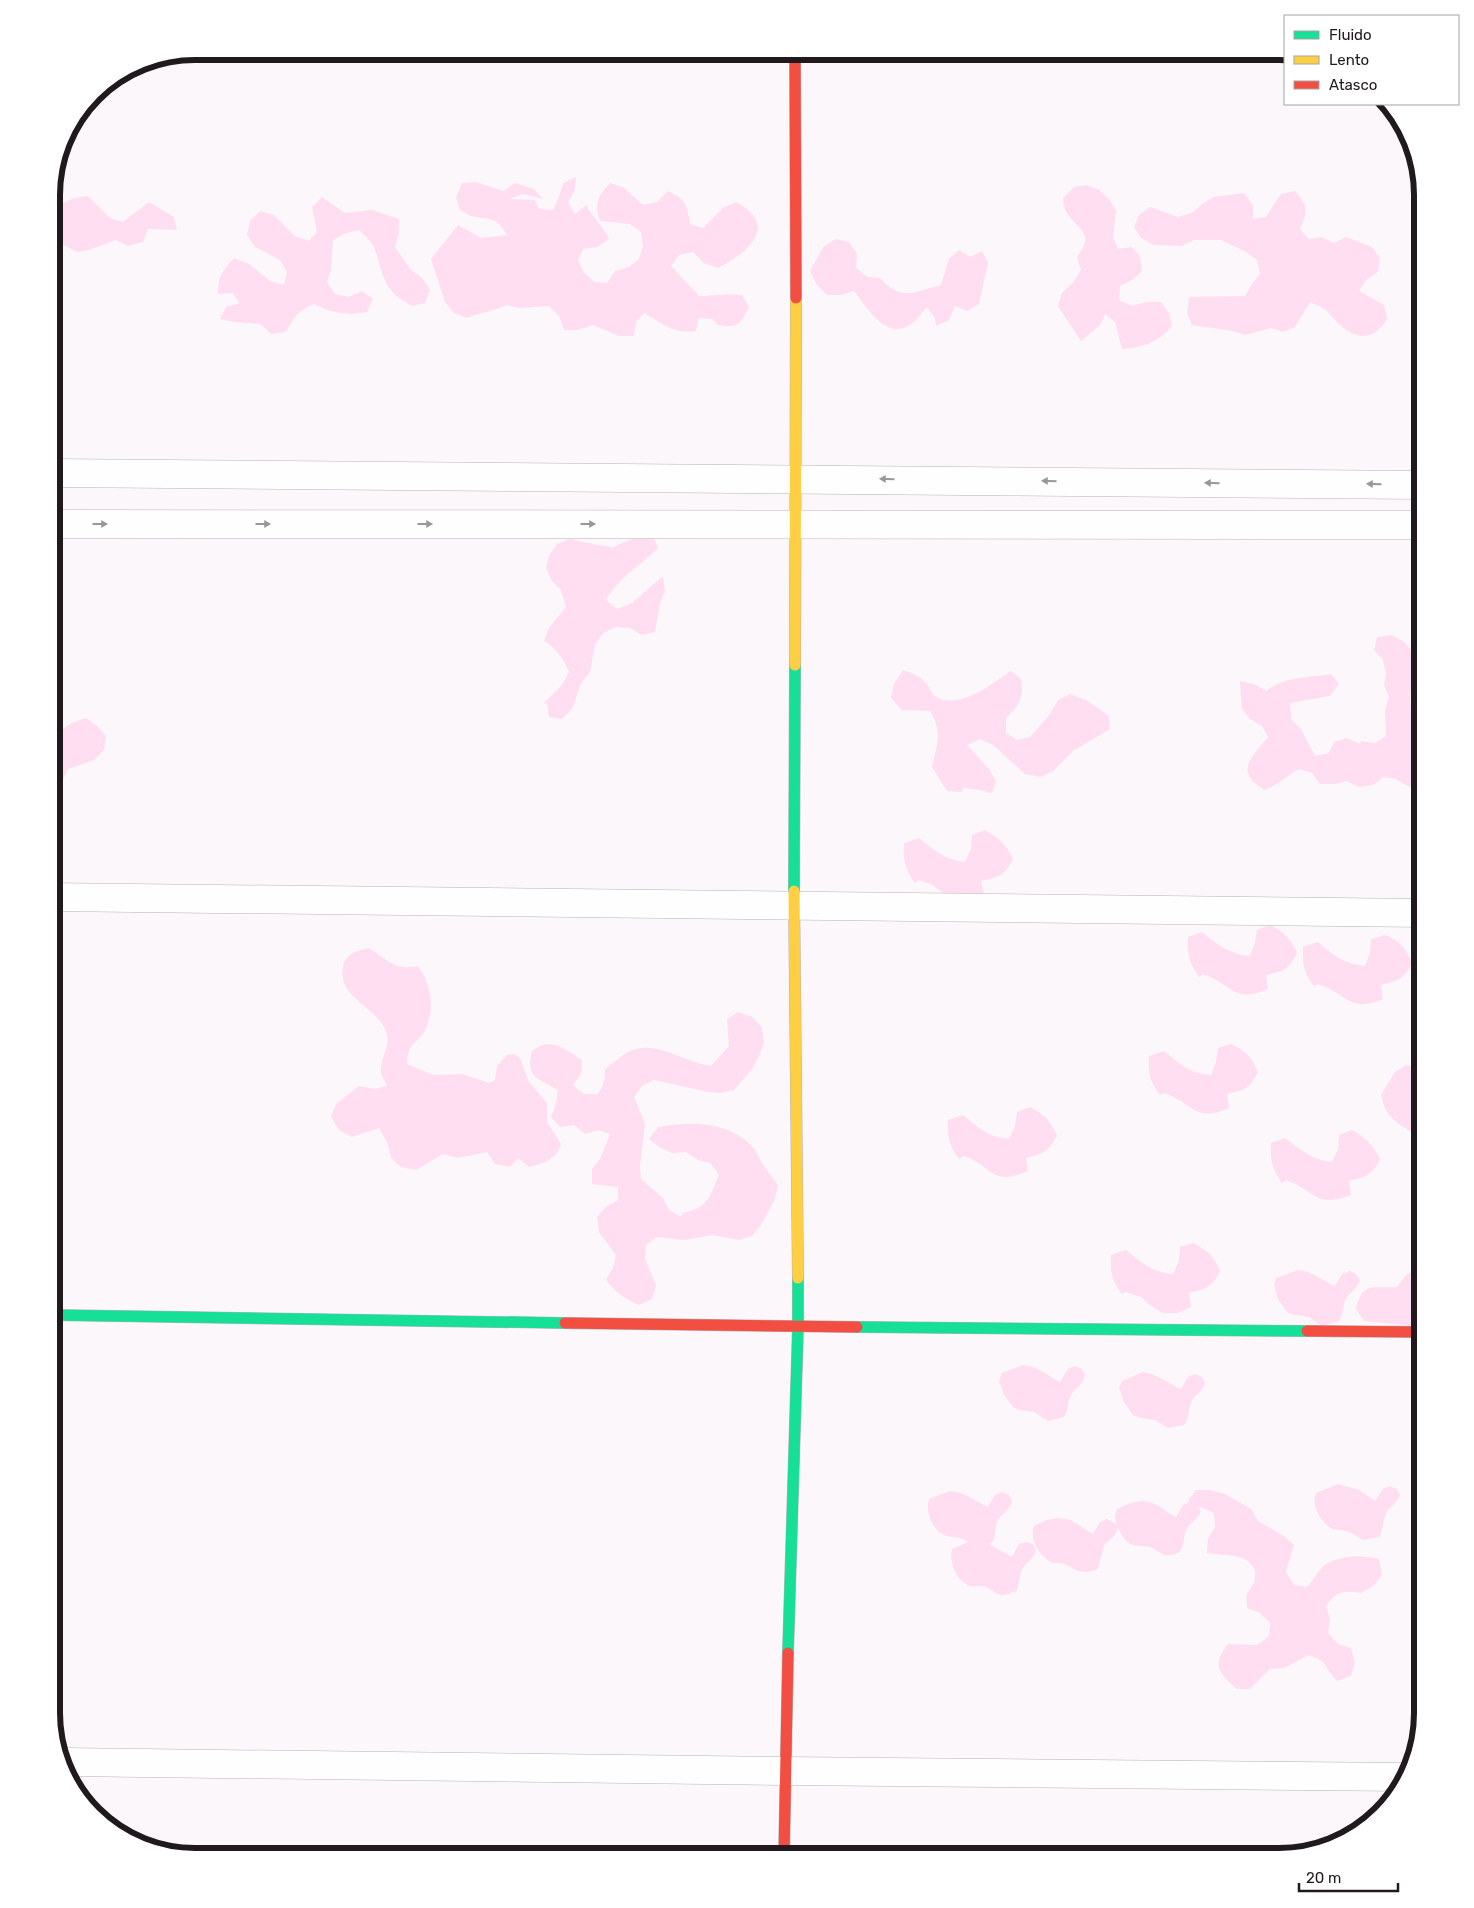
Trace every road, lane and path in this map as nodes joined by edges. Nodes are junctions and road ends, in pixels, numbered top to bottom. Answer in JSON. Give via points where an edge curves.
{"nodes":[{"id":1,"x":795,"y":60,"type":"edge"},
{"id":2,"x":60,"y":473,"type":"edge"},
{"id":3,"x":796,"y":478,"type":"junction"},
{"id":4,"x":1414,"y":485,"type":"edge"},
{"id":5,"x":60,"y":524,"type":"edge"},
{"id":6,"x":796,"y":524,"type":"junction"},
{"id":7,"x":1414,"y":525,"type":"edge"},
{"id":8,"x":60,"y":897,"type":"edge"},
{"id":9,"x":794,"y":905,"type":"junction"},
{"id":10,"x":1414,"y":913,"type":"edge"},
{"id":11,"x":60,"y":1315,"type":"edge"},
{"id":12,"x":798,"y":1326,"type":"junction"},
{"id":13,"x":1414,"y":1332,"type":"edge"},
{"id":14,"x":70,"y":1762,"type":"edge"},
{"id":15,"x":785,"y":1771,"type":"junction"},
{"id":16,"x":1398,"y":1777,"type":"edge"},
{"id":17,"x":784,"y":1848,"type":"edge"}],
"edges":[{"from":1,"to":3,"type":"street"},
{"from":2,"to":3,"type":"street"},
{"from":4,"to":3,"type":"street","one_way":true},
{"from":3,"to":6,"type":"street"},
{"from":5,"to":6,"type":"street","one_way":true},
{"from":6,"to":7,"type":"street"},
{"from":6,"to":9,"type":"street"},
{"from":8,"to":9,"type":"street"},
{"from":9,"to":10,"type":"street"},
{"from":9,"to":12,"type":"street"},
{"from":11,"to":12,"type":"street"},
{"from":12,"to":13,"type":"street"},
{"from":12,"to":15,"type":"street"},
{"from":14,"to":15,"type":"street"},
{"from":15,"to":16,"type":"street"},
{"from":15,"to":17,"type":"street"}]}
